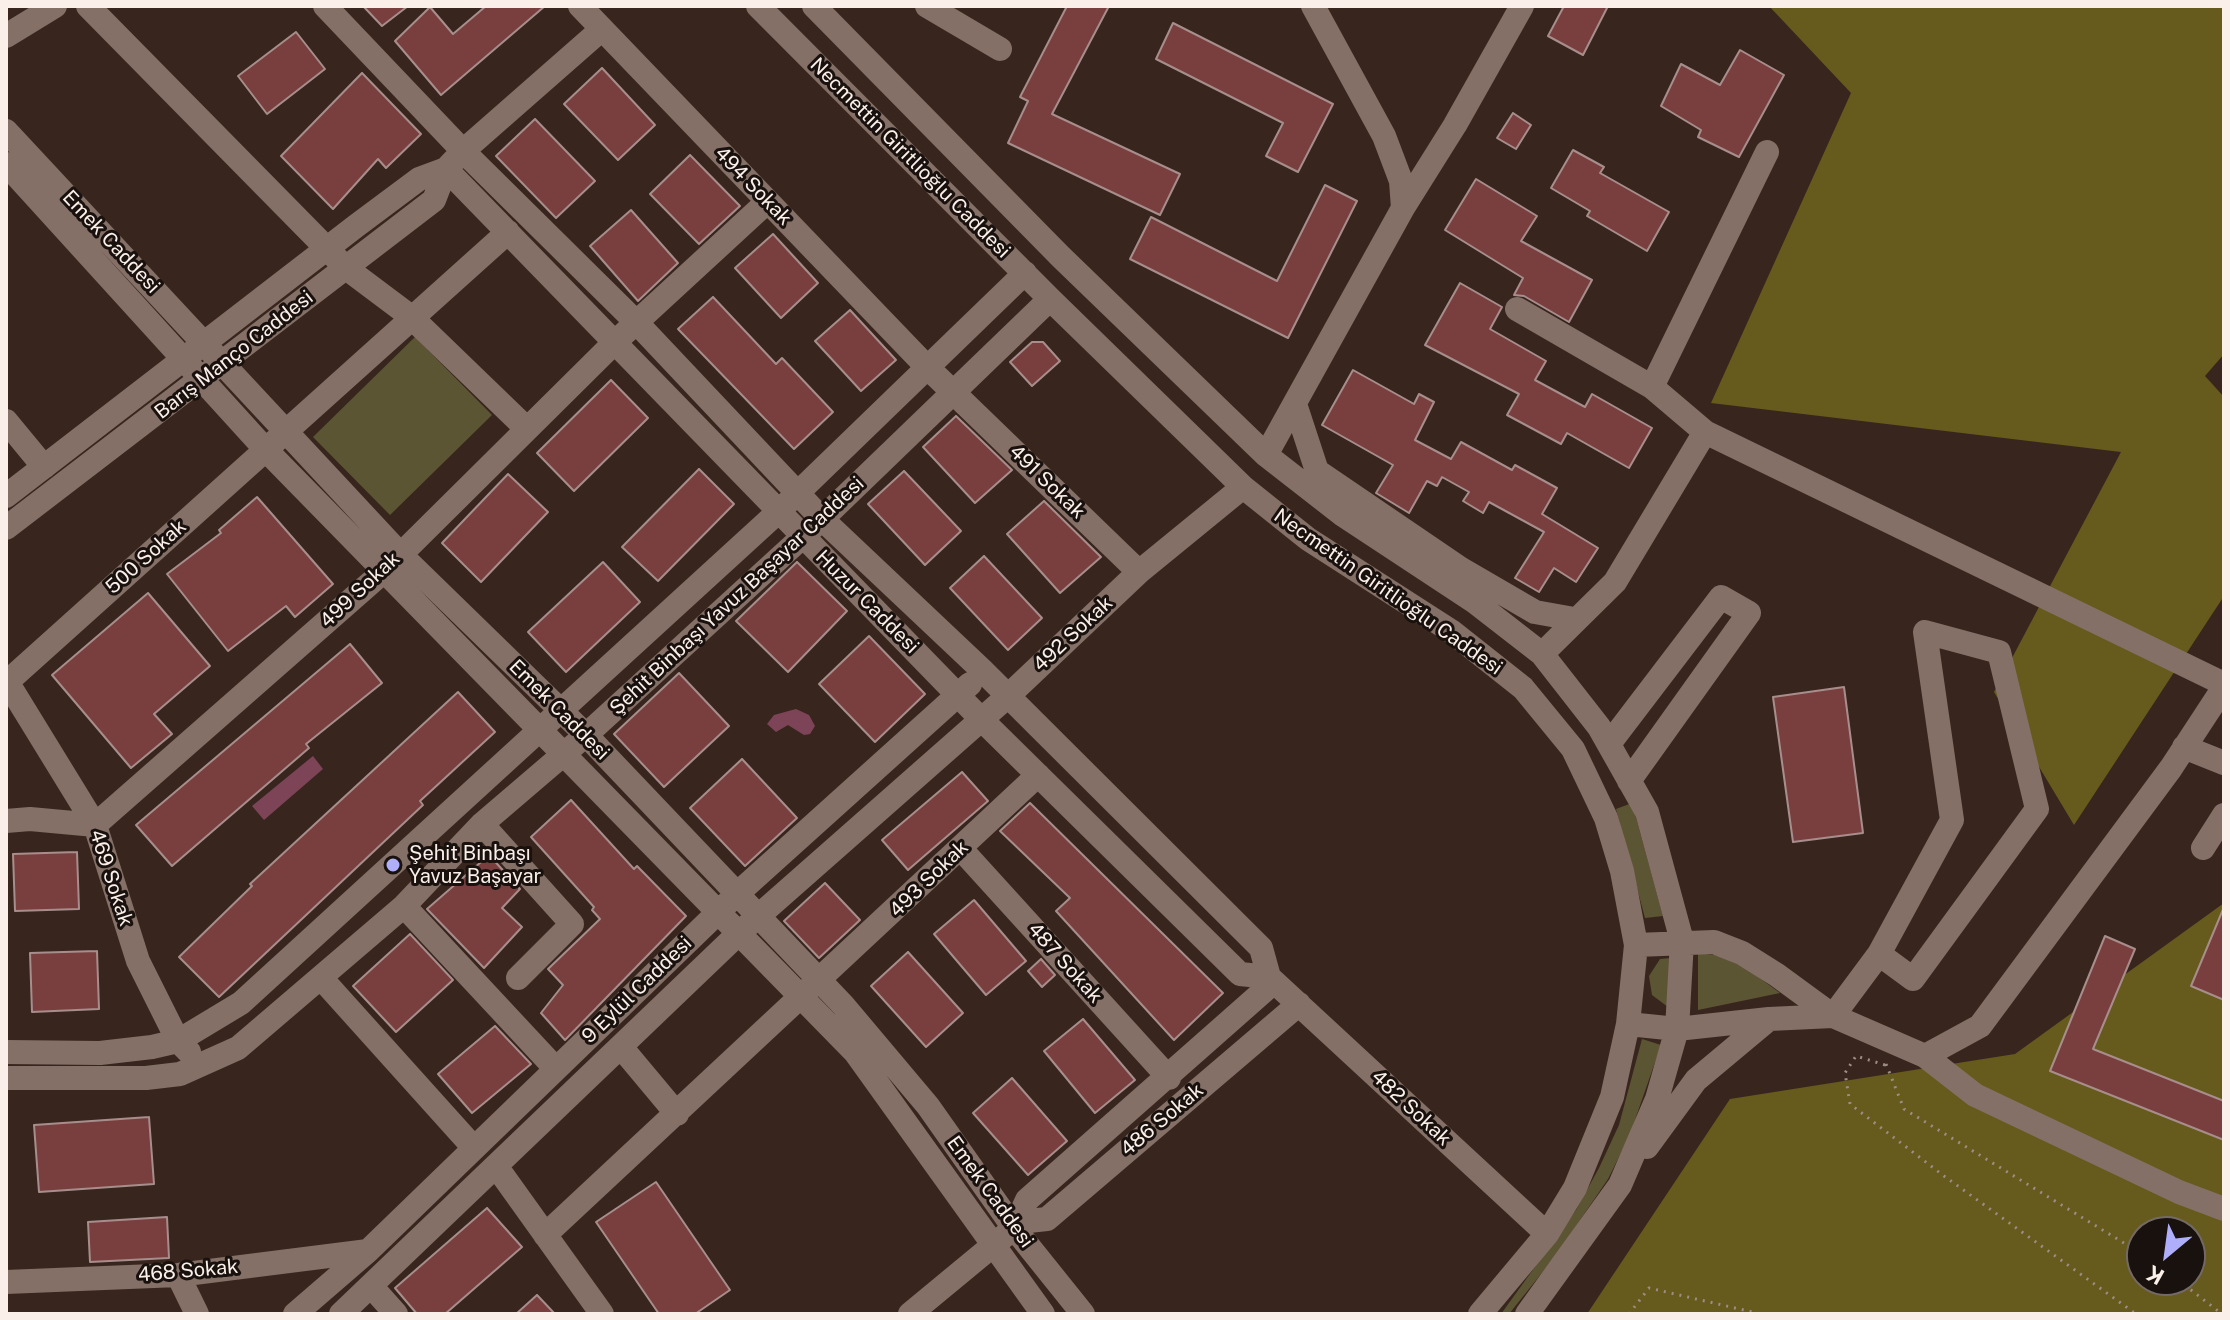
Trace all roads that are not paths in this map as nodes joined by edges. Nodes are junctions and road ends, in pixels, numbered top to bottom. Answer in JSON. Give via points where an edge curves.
{"nodes":[{"id":1,"x":55,"y":6,"type":"edge"},
{"id":2,"x":88,"y":6,"type":"edge"},
{"id":3,"x":325,"y":6,"type":"edge"},
{"id":4,"x":580,"y":6,"type":"edge"},
{"id":5,"x":758,"y":6,"type":"edge"},
{"id":6,"x":814,"y":6,"type":"edge"},
{"id":7,"x":927,"y":6,"type":"edge"},
{"id":8,"x":1313,"y":6,"type":"edge"},
{"id":9,"x":1522,"y":6,"type":"edge"},
{"id":10,"x":602,"y":29,"type":"junction"},
{"id":11,"x":6,"y":36,"type":"edge"},
{"id":12,"x":1000,"y":49,"type":"dead end"},
{"id":13,"x":6,"y":131,"type":"edge"},
{"id":14,"x":463,"y":151,"type":"junction"},
{"id":15,"x":1767,"y":152,"type":"dead end"},
{"id":16,"x":6,"y":164,"type":"edge"},
{"id":17,"x":446,"y":169,"type":"junction"},
{"id":18,"x":767,"y":202,"type":"junction"},
{"id":19,"x":1403,"y":208,"type":"junction"},
{"id":20,"x":508,"y":232,"type":"junction"},
{"id":21,"x":326,"y":248,"type":"junction"},
{"id":22,"x":346,"y":268,"type":"junction"},
{"id":23,"x":1025,"y":273,"type":"junction"},
{"id":24,"x":1050,"y":299,"type":"junction"},
{"id":25,"x":1517,"y":309,"type":"dead end"},
{"id":26,"x":410,"y":316,"type":"junction"},
{"id":27,"x":637,"y":323,"type":"junction"},
{"id":28,"x":206,"y":342,"type":"junction"},
{"id":29,"x":615,"y":342,"type":"junction"},
{"id":30,"x":185,"y":357,"type":"junction"},
{"id":31,"x":926,"y":366,"type":"junction"},
{"id":32,"x":214,"y":371,"type":"junction"},
{"id":33,"x":1652,"y":387,"type":"junction"},
{"id":34,"x":955,"y":392,"type":"junction"},
{"id":35,"x":1295,"y":404,"type":"junction"},
{"id":36,"x":6,"y":421,"type":"edge"},
{"id":37,"x":526,"y":428,"type":"junction"},
{"id":38,"x":1705,"y":432,"type":"junction"},
{"id":39,"x":287,"y":434,"type":"junction"},
{"id":40,"x":266,"y":450,"type":"junction"},
{"id":41,"x":1266,"y":455,"type":"junction"},
{"id":42,"x":44,"y":467,"type":"junction"},
{"id":43,"x":1243,"y":487,"type":"junction"},
{"id":44,"x":796,"y":492,"type":"junction"},
{"id":45,"x":6,"y":496,"type":"edge"},
{"id":46,"x":778,"y":512,"type":"junction"},
{"id":47,"x":822,"y":519,"type":"junction"},
{"id":48,"x":6,"y":528,"type":"edge"},
{"id":49,"x":802,"y":535,"type":"junction"},
{"id":50,"x":400,"y":554,"type":"junction"},
{"id":51,"x":383,"y":572,"type":"junction"},
{"id":52,"x":1139,"y":572,"type":"junction"},
{"id":53,"x":1574,"y":619,"type":"junction"},
{"id":54,"x":1542,"y":654,"type":"junction"},
{"id":55,"x":983,"y":671,"type":"junction"},
{"id":56,"x":6,"y":681,"type":"edge"},
{"id":57,"x":2224,"y":685,"type":"edge"},
{"id":58,"x":959,"y":696,"type":"junction"},
{"id":59,"x":1008,"y":696,"type":"junction"},
{"id":60,"x":561,"y":711,"type":"junction"},
{"id":61,"x":981,"y":719,"type":"junction"},
{"id":62,"x":541,"y":730,"type":"junction"},
{"id":63,"x":586,"y":735,"type":"junction"},
{"id":64,"x":1609,"y":744,"type":"junction"},
{"id":65,"x":2184,"y":747,"type":"junction"},
{"id":66,"x":565,"y":754,"type":"junction"},
{"id":67,"x":2224,"y":763,"type":"edge"},
{"id":68,"x":1038,"y":775,"type":"junction"},
{"id":69,"x":1629,"y":781,"type":"junction"},
{"id":70,"x":2224,"y":815,"type":"edge"},
{"id":71,"x":6,"y":821,"type":"edge"},
{"id":72,"x":482,"y":824,"type":"junction"},
{"id":73,"x":95,"y":825,"type":"junction"},
{"id":74,"x":2203,"y":848,"type":"dead end"},
{"id":75,"x":961,"y":849,"type":"junction"},
{"id":76,"x":738,"y":893,"type":"junction"},
{"id":77,"x":404,"y":906,"type":"junction"},
{"id":78,"x":717,"y":912,"type":"junction"},
{"id":79,"x":760,"y":915,"type":"junction"},
{"id":80,"x":738,"y":934,"type":"junction"},
{"id":81,"x":1682,"y":941,"type":"junction"},
{"id":82,"x":1636,"y":945,"type":"junction"},
{"id":83,"x":1879,"y":954,"type":"junction"},
{"id":84,"x":518,"y":978,"type":"dead end"},
{"id":85,"x":322,"y":979,"type":"junction"},
{"id":86,"x":1272,"y":979,"type":"junction"},
{"id":87,"x":811,"y":990,"type":"junction"},
{"id":88,"x":1299,"y":1004,"type":"junction"},
{"id":89,"x":1833,"y":1016,"type":"junction"},
{"id":90,"x":1769,"y":1019,"type":"junction"},
{"id":91,"x":1628,"y":1024,"type":"junction"},
{"id":92,"x":1677,"y":1029,"type":"junction"},
{"id":93,"x":178,"y":1041,"type":"junction"},
{"id":94,"x":621,"y":1047,"type":"junction"},
{"id":95,"x":6,"y":1052,"type":"edge"},
{"id":96,"x":1925,"y":1056,"type":"junction"},
{"id":97,"x":203,"y":1066,"type":"junction"},
{"id":98,"x":556,"y":1069,"type":"junction"},
{"id":99,"x":6,"y":1078,"type":"edge"},
{"id":100,"x":1169,"y":1078,"type":"junction"},
{"id":101,"x":677,"y":1114,"type":"junction"},
{"id":102,"x":474,"y":1148,"type":"junction"},
{"id":103,"x":496,"y":1166,"type":"junction"},
{"id":104,"x":1620,"y":1185,"type":"junction"},
{"id":105,"x":2224,"y":1209,"type":"edge"},
{"id":106,"x":1017,"y":1225,"type":"junction"},
{"id":107,"x":1547,"y":1234,"type":"junction"},
{"id":108,"x":545,"y":1235,"type":"junction"},
{"id":109,"x":994,"y":1244,"type":"junction"},
{"id":110,"x":368,"y":1251,"type":"junction"},
{"id":111,"x":178,"y":1275,"type":"junction"},
{"id":112,"x":6,"y":1282,"type":"edge"},
{"id":113,"x":371,"y":1286,"type":"junction"},
{"id":114,"x":197,"y":1314,"type":"edge"},
{"id":115,"x":295,"y":1314,"type":"edge"},
{"id":116,"x":341,"y":1314,"type":"edge"},
{"id":117,"x":396,"y":1314,"type":"edge"},
{"id":118,"x":602,"y":1314,"type":"edge"},
{"id":119,"x":910,"y":1314,"type":"edge"},
{"id":120,"x":1043,"y":1314,"type":"edge"},
{"id":121,"x":1083,"y":1314,"type":"edge"},
{"id":122,"x":1480,"y":1314,"type":"edge"},
{"id":123,"x":1527,"y":1314,"type":"edge"}],
"edges":[{"from":1,"to":11,"type":"street"},
{"from":2,"to":21,"type":"street"},
{"from":3,"to":14,"type":"street","name":"Huzur Caddesi"},
{"from":4,"to":10,"type":"street","name":"494 Sokak"},
{"from":5,"to":23,"type":"street","name":"Necmettin Giritlioğlu Caddesi"},
{"from":6,"to":41,"type":"street","name":"Necmettin Giritlioğlu Caddesi","via":[[1061,257]]},
{"from":7,"to":12,"type":"street"},
{"from":8,"to":19,"type":"street","via":[[1384,136],[1401,181]]},
{"from":9,"to":19,"type":"street"},
{"from":10,"to":14,"type":"street","name":"Barış Manço Caddesi"},
{"from":10,"to":18,"type":"street","name":"494 Sokak"},
{"from":13,"to":28,"type":"street","name":"Emek Caddesi"},
{"from":14,"to":17,"type":"street","name":"Barış Manço Caddesi"},
{"from":14,"to":27,"type":"street","name":"Huzur Caddesi"},
{"from":15,"to":33,"type":"street"},
{"from":16,"to":30,"type":"street","name":"Emek Caddesi"},
{"from":17,"to":20,"type":"street","name":"Huzur Caddesi"},
{"from":17,"to":21,"type":"street","name":"Barış Manço Caddesi","via":[[419,179]]},
{"from":17,"to":22,"type":"street","name":"Barış Manço Caddesi","via":[[434,200]]},
{"from":18,"to":27,"type":"street","name":"499 Sokak"},
{"from":18,"to":31,"type":"street","name":"494 Sokak"},
{"from":19,"to":35,"type":"street"},
{"from":20,"to":26,"type":"street","name":"500 Sokak"},
{"from":20,"to":29,"type":"street","name":"Huzur Caddesi"},
{"from":21,"to":22,"type":"street"},
{"from":21,"to":28,"type":"street","name":"Barış Manço Caddesi"},
{"from":22,"to":26,"type":"street"},
{"from":22,"to":32,"type":"street","name":"Barış Manço Caddesi"},
{"from":23,"to":24,"type":"street","name":"Necmettin Giritlioğlu Caddesi"},
{"from":23,"to":31,"type":"street","name":"Şehit Binbaşı Yavuz Başayar Caddesi"},
{"from":24,"to":34,"type":"street","name":"Şehit Binbaşı Yavuz Başayar Caddesi"},
{"from":24,"to":43,"type":"street","name":"Necmettin Giritlioğlu Caddesi"},
{"from":25,"to":33,"type":"street"},
{"from":26,"to":37,"type":"street"},
{"from":26,"to":39,"type":"street","name":"500 Sokak"},
{"from":27,"to":29,"type":"street","name":"499 Sokak"},
{"from":27,"to":44,"type":"street","name":"Huzur Caddesi"},
{"from":28,"to":30,"type":"street","name":"Barış Manço Caddesi"},
{"from":28,"to":32,"type":"street","name":"Emek Caddesi"},
{"from":29,"to":37,"type":"street","name":"499 Sokak"},
{"from":29,"to":46,"type":"street","name":"Huzur Caddesi"},
{"from":30,"to":32,"type":"street","name":"Emek Caddesi"},
{"from":30,"to":42,"type":"street","name":"Barış Manço Caddesi"},
{"from":31,"to":34,"type":"street","name":"494 Sokak"},
{"from":31,"to":44,"type":"street","name":"Şehit Binbaşı Yavuz Başayar Caddesi"},
{"from":32,"to":39,"type":"street","name":"Emek Caddesi"},
{"from":32,"to":40,"type":"street","name":"Emek Caddesi"},
{"from":32,"to":48,"type":"street","name":"Barış Manço Caddesi"},
{"from":33,"to":38,"type":"street"},
{"from":34,"to":47,"type":"street","name":"Şehit Binbaşı Yavuz Başayar Caddesi"},
{"from":34,"to":52,"type":"street","name":"491 Sokak"},
{"from":35,"to":41,"type":"street"},
{"from":35,"to":53,"type":"street","via":[[1317,471],[1461,569],[1535,612]]},
{"from":36,"to":42,"type":"street"},
{"from":37,"to":50,"type":"street","name":"499 Sokak"},
{"from":38,"to":53,"type":"street","via":[[1615,582]]},
{"from":38,"to":57,"type":"street"},
{"from":39,"to":40,"type":"street","name":"500 Sokak"},
{"from":39,"to":50,"type":"street","name":"Emek Caddesi"},
{"from":40,"to":51,"type":"street","name":"Emek Caddesi"},
{"from":40,"to":56,"type":"street","name":"500 Sokak"},
{"from":41,"to":54,"type":"street","name":"Necmettin Giritlioğlu Caddesi"},
{"from":42,"to":45,"type":"street","name":"Barış Manço Caddesi"},
{"from":43,"to":52,"type":"street","name":"492 Sokak"},
{"from":43,"to":82,"type":"street","name":"Necmettin Giritlioğlu Caddesi","via":[[1308,539],[1451,631],[1523,688],[1573,749],[1606,818]]},
{"from":44,"to":46,"type":"street","name":"Şehit Binbaşı Yavuz Başayar Caddesi"},
{"from":44,"to":47,"type":"street","name":"Huzur Caddesi"},
{"from":46,"to":49,"type":"street","name":"Huzur Caddesi"},
{"from":46,"to":60,"type":"street","name":"Şehit Binbaşı Yavuz Başayar Caddesi"},
{"from":47,"to":49,"type":"street","name":"Şehit Binbaşı Yavuz Başayar Caddesi"},
{"from":47,"to":55,"type":"street","name":"Huzur Caddesi"},
{"from":49,"to":58,"type":"street","name":"Huzur Caddesi"},
{"from":49,"to":63,"type":"street","name":"Şehit Binbaşı Yavuz Başayar Caddesi"},
{"from":50,"to":51,"type":"street","name":"499 Sokak"},
{"from":50,"to":60,"type":"street","name":"Emek Caddesi"},
{"from":51,"to":62,"type":"street","name":"Emek Caddesi"},
{"from":51,"to":73,"type":"street","name":"499 Sokak"},
{"from":52,"to":59,"type":"street","name":"492 Sokak"},
{"from":53,"to":54,"type":"street"},
{"from":54,"to":64,"type":"street","name":"Necmettin Giritlioğlu Caddesi"},
{"from":55,"to":58,"type":"street","name":"9 Eylül Caddesi"},
{"from":55,"to":59,"type":"street","name":"Huzur Caddesi"},
{"from":56,"to":73,"type":"street","name":"469 Sokak"},
{"from":57,"to":65,"type":"street"},
{"from":58,"to":61,"type":"street","name":"Huzur Caddesi"},
{"from":58,"to":76,"type":"street","name":"9 Eylül Caddesi"},
{"from":59,"to":61,"type":"street","name":"9 Eylül Caddesi"},
{"from":59,"to":86,"type":"street","name":"Huzur Caddesi","via":[[1261,948]]},
{"from":60,"to":62,"type":"street","name":"Şehit Binbaşı Yavuz Başayar Caddesi"},
{"from":60,"to":63,"type":"street","name":"Emek Caddesi"},
{"from":61,"to":68,"type":"street","name":"Huzur Caddesi"},
{"from":61,"to":79,"type":"street","name":"9 Eylül Caddesi"},
{"from":62,"to":66,"type":"street","name":"Emek Caddesi"},
{"from":62,"to":93,"type":"street","name":"Şehit Binbaşı Yavuz Başayar Caddesi","via":[[241,1003]]},
{"from":63,"to":66,"type":"street","name":"Şehit Binbaşı Yavuz Başayar Caddesi"},
{"from":63,"to":76,"type":"street","name":"Emek Caddesi"},
{"from":64,"to":69,"type":"street","name":"Necmettin Giritlioğlu Caddesi"},
{"from":64,"to":69,"type":"street","via":[[1721,597],[1749,613]]},
{"from":65,"to":67,"type":"street"},
{"from":65,"to":96,"type":"street","via":[[1980,1026]]},
{"from":66,"to":72,"type":"street","name":"Şehit Binbaşı Yavuz Başayar Caddesi"},
{"from":66,"to":78,"type":"street","name":"Emek Caddesi"},
{"from":68,"to":75,"type":"street","name":"493 Sokak"},
{"from":68,"to":86,"type":"street","name":"Huzur Caddesi","via":[[1240,974]]},
{"from":69,"to":81,"type":"street","name":"Necmettin Giritlioğlu Caddesi","via":[[1647,812]]},
{"from":70,"to":74,"type":"street"},
{"from":71,"to":73,"type":"street"},
{"from":72,"to":77,"type":"street","name":"Şehit Binbaşı Yavuz Başayar Caddesi"},
{"from":72,"to":84,"type":"street","via":[[572,924]]},
{"from":73,"to":93,"type":"street","name":"469 Sokak","via":[[138,961]]},
{"from":75,"to":87,"type":"street","name":"493 Sokak"},
{"from":75,"to":100,"type":"street","name":"487 Sokak"},
{"from":76,"to":78,"type":"street","name":"9 Eylül Caddesi"},
{"from":76,"to":79,"type":"street","name":"Emek Caddesi"},
{"from":77,"to":85,"type":"street","name":"Şehit Binbaşı Yavuz Başayar Caddesi"},
{"from":77,"to":98,"type":"street"},
{"from":78,"to":80,"type":"street","name":"Emek Caddesi"},
{"from":78,"to":98,"type":"street","name":"9 Eylül Caddesi"},
{"from":79,"to":80,"type":"street","name":"9 Eylül Caddesi"},
{"from":79,"to":87,"type":"street","name":"Emek Caddesi"},
{"from":80,"to":87,"type":"street","name":"Emek Caddesi"},
{"from":80,"to":94,"type":"street","name":"9 Eylül Caddesi"},
{"from":81,"to":82,"type":"street"},
{"from":81,"to":89,"type":"street","via":[[1714,942],[1742,953]]},
{"from":81,"to":92,"type":"street","name":"Necmettin Giritlioğlu Caddesi"},
{"from":82,"to":91,"type":"street","name":"Necmettin Giritlioğlu Caddesi"},
{"from":83,"to":83,"type":"street","via":[[1913,979],[2037,809],[1999,652],[1925,632],[1952,820]]},
{"from":83,"to":89,"type":"street"},
{"from":85,"to":97,"type":"street","name":"Şehit Binbaşı Yavuz Başayar Caddesi","via":[[238,1048]]},
{"from":85,"to":102,"type":"street"},
{"from":86,"to":88,"type":"street","name":"482 Sokak"},
{"from":86,"to":100,"type":"street","name":"486 Sokak"},
{"from":87,"to":101,"type":"street","name":"493 Sokak"},
{"from":87,"to":106,"type":"street","name":"Emek Caddesi","via":[[883,1050]]},
{"from":87,"to":109,"type":"street","name":"Emek Caddesi"},
{"from":88,"to":106,"type":"street","name":"486 Sokak","via":[[1047,1219]]},
{"from":88,"to":107,"type":"street","name":"482 Sokak"},
{"from":89,"to":90,"type":"street"},
{"from":89,"to":96,"type":"street"},
{"from":90,"to":92,"type":"street"},
{"from":90,"to":104,"type":"street","via":[[1696,1080]]},
{"from":91,"to":92,"type":"street"},
{"from":91,"to":107,"type":"street","name":"Necmettin Giritlioğlu Caddesi","via":[[1612,1097],[1594,1147]]},
{"from":92,"to":104,"type":"street","name":"Necmettin Giritlioğlu Caddesi","via":[[1657,1099]]},
{"from":93,"to":95,"type":"street","name":"Şehit Binbaşı Yavuz Başayar Caddesi","via":[[100,1053]]},
{"from":93,"to":97,"type":"street","name":"469 Sokak"},
{"from":94,"to":101,"type":"street"},
{"from":94,"to":103,"type":"street","name":"9 Eylül Caddesi"},
{"from":96,"to":105,"type":"street","via":[[1975,1095]]},
{"from":97,"to":99,"type":"street","name":"Şehit Binbaşı Yavuz Başayar Caddesi","via":[[146,1078]]},
{"from":98,"to":102,"type":"street","name":"9 Eylül Caddesi"},
{"from":100,"to":106,"type":"street","name":"486 Sokak","via":[[1027,1200]]},
{"from":101,"to":108,"type":"street","name":"493 Sokak"},
{"from":102,"to":110,"type":"street","name":"9 Eylül Caddesi"},
{"from":103,"to":108,"type":"street"},
{"from":103,"to":113,"type":"street","name":"9 Eylül Caddesi"},
{"from":104,"to":123,"type":"street","name":"Necmettin Giritlioğlu Caddesi"},
{"from":106,"to":109,"type":"street"},
{"from":106,"to":121,"type":"street","name":"Emek Caddesi"},
{"from":107,"to":122,"type":"street","name":"Necmettin Giritlioğlu Caddesi"},
{"from":108,"to":118,"type":"street"},
{"from":109,"to":119,"type":"street"},
{"from":109,"to":120,"type":"street","name":"Emek Caddesi"},
{"from":110,"to":111,"type":"street","name":"468 Sokak"},
{"from":110,"to":115,"type":"street","name":"9 Eylül Caddesi"},
{"from":111,"to":112,"type":"street","name":"468 Sokak"},
{"from":111,"to":114,"type":"street"},
{"from":113,"to":116,"type":"street","name":"9 Eylül Caddesi"},
{"from":113,"to":117,"type":"street"}]}
